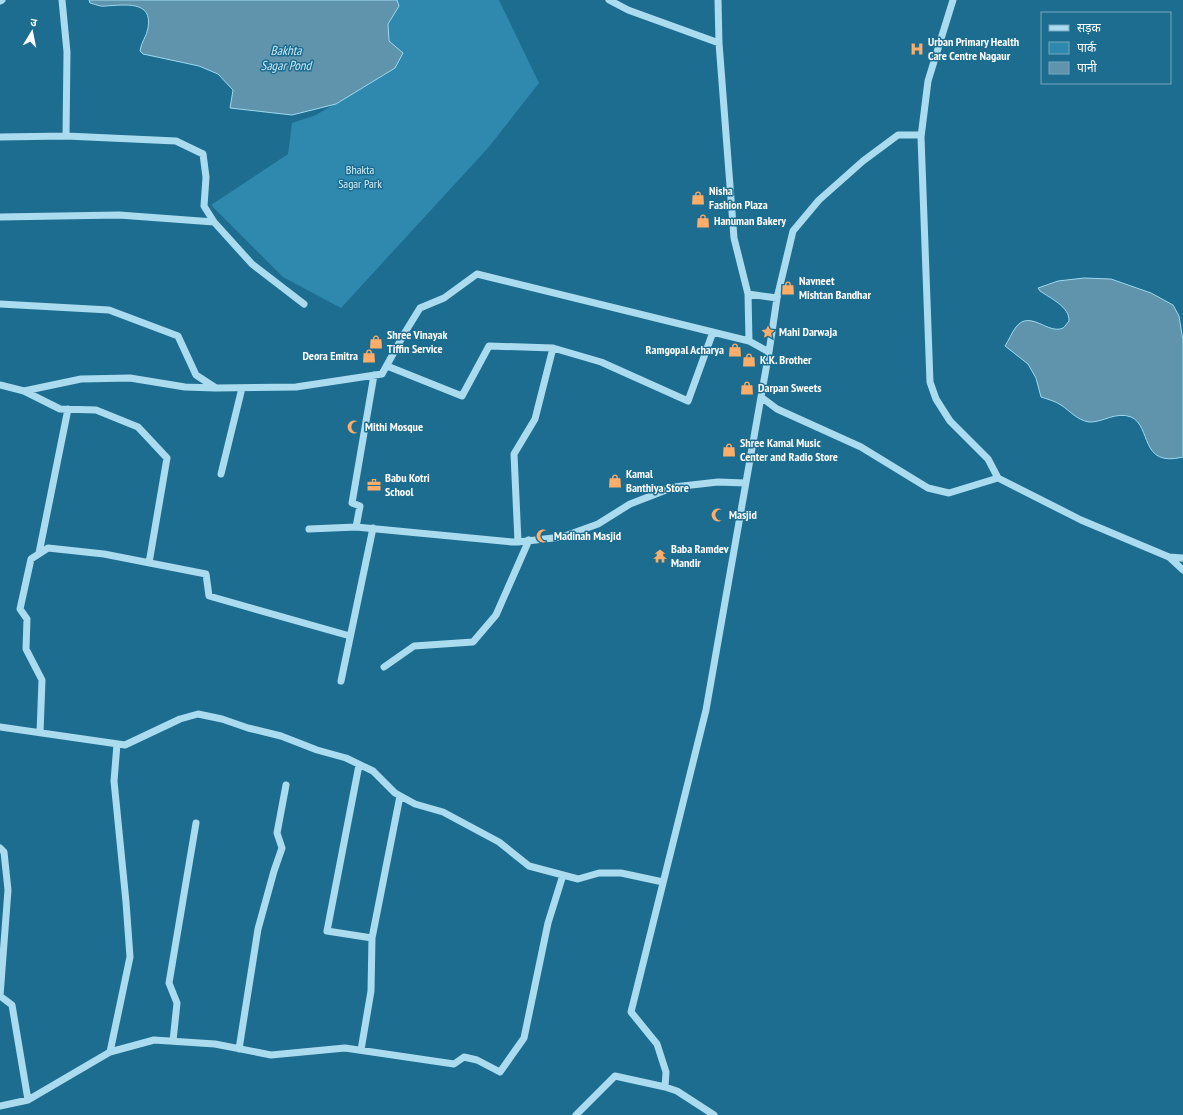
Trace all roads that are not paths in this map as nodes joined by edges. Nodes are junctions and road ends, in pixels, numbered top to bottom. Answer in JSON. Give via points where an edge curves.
{"nodes":[{"id":1,"x":62,"y":0,"type":"edge"},
{"id":2,"x":609,"y":0,"type":"edge"},
{"id":3,"x":718,"y":0,"type":"edge"},
{"id":4,"x":953,"y":0,"type":"edge"},
{"id":5,"x":719,"y":43,"type":"junction"},
{"id":6,"x":921,"y":135,"type":"junction"},
{"id":7,"x":66,"y":136,"type":"junction"},
{"id":8,"x":0,"y":137,"type":"edge"},
{"id":9,"x":0,"y":217,"type":"edge"},
{"id":10,"x":214,"y":222,"type":"junction"},
{"id":11,"x":748,"y":294,"type":"junction"},
{"id":12,"x":777,"y":298,"type":"junction"},
{"id":13,"x":0,"y":304,"type":"edge"},
{"id":14,"x":304,"y":304,"type":"dead end"},
{"id":15,"x":713,"y":332,"type":"junction"},
{"id":16,"x":749,"y":341,"type":"junction"},
{"id":17,"x":553,"y":348,"type":"junction"},
{"id":18,"x":769,"y":352,"type":"junction"},
{"id":19,"x":387,"y":366,"type":"junction"},
{"id":20,"x":374,"y":375,"type":"junction"},
{"id":21,"x":0,"y":385,"type":"edge"},
{"id":22,"x":216,"y":388,"type":"junction"},
{"id":23,"x":242,"y":388,"type":"junction"},
{"id":24,"x":24,"y":391,"type":"junction"},
{"id":25,"x":761,"y":397,"type":"junction"},
{"id":26,"x":68,"y":409,"type":"junction"},
{"id":27,"x":221,"y":474,"type":"dead end"},
{"id":28,"x":998,"y":478,"type":"junction"},
{"id":29,"x":745,"y":483,"type":"junction"},
{"id":30,"x":356,"y":527,"type":"junction"},
{"id":31,"x":309,"y":528,"type":"dead end"},
{"id":32,"x":372,"y":528,"type":"junction"},
{"id":33,"x":529,"y":540,"type":"junction"},
{"id":34,"x":518,"y":542,"type":"junction"},
{"id":35,"x":39,"y":553,"type":"junction"},
{"id":36,"x":1169,"y":557,"type":"junction"},
{"id":37,"x":1183,"y":558,"type":"edge"},
{"id":38,"x":149,"y":563,"type":"junction"},
{"id":39,"x":1183,"y":570,"type":"edge"},
{"id":40,"x":350,"y":636,"type":"junction"},
{"id":41,"x":384,"y":667,"type":"dead end"},
{"id":42,"x":341,"y":681,"type":"dead end"},
{"id":43,"x":0,"y":727,"type":"edge"},
{"id":44,"x":40,"y":733,"type":"junction"},
{"id":45,"x":117,"y":744,"type":"junction"},
{"id":46,"x":359,"y":764,"type":"junction"},
{"id":47,"x":286,"y":785,"type":"dead end"},
{"id":48,"x":400,"y":796,"type":"junction"},
{"id":49,"x":196,"y":823,"type":"dead end"},
{"id":50,"x":0,"y":848,"type":"edge"},
{"id":51,"x":563,"y":875,"type":"junction"},
{"id":52,"x":663,"y":882,"type":"junction"},
{"id":53,"x":372,"y":938,"type":"junction"},
{"id":54,"x":0,"y":996,"type":"edge"},
{"id":55,"x":173,"y":1041,"type":"junction"},
{"id":56,"x":239,"y":1049,"type":"junction"},
{"id":57,"x":361,"y":1050,"type":"junction"},
{"id":58,"x":110,"y":1052,"type":"junction"},
{"id":59,"x":665,"y":1087,"type":"junction"},
{"id":60,"x":28,"y":1100,"type":"junction"},
{"id":61,"x":0,"y":1106,"type":"edge"},
{"id":62,"x":576,"y":1115,"type":"edge"},
{"id":63,"x":714,"y":1115,"type":"edge"}],
"edges":[{"from":1,"to":7,"type":"street","via":[[67,52]]},
{"from":2,"to":5,"type":"street","via":[[628,10]]},
{"from":3,"to":5,"type":"street"},
{"from":4,"to":6,"type":"street","via":[[928,81]]},
{"from":5,"to":11,"type":"street","via":[[734,238]]},
{"from":6,"to":12,"type":"street","via":[[898,135],[863,161],[819,200],[793,231]]},
{"from":6,"to":28,"type":"street","via":[[930,382],[936,399],[950,421],[988,459]]},
{"from":7,"to":8,"type":"street"},
{"from":7,"to":10,"type":"street","via":[[176,142],[203,154],[206,177],[204,206]]},
{"from":9,"to":10,"type":"street","via":[[119,215]]},
{"from":10,"to":14,"type":"street","via":[[252,264]]},
{"from":11,"to":12,"type":"street"},
{"from":11,"to":16,"type":"street"},
{"from":12,"to":18,"type":"street"},
{"from":13,"to":22,"type":"street","via":[[109,310],[178,336],[196,375]]},
{"from":15,"to":16,"type":"street"},
{"from":15,"to":17,"type":"street","via":[[688,401],[601,362]]},
{"from":15,"to":19,"type":"street","via":[[477,274],[444,298],[420,308]]},
{"from":16,"to":18,"type":"street"},
{"from":17,"to":19,"type":"street","via":[[489,346],[462,396]]},
{"from":17,"to":34,"type":"street","via":[[534,419],[514,454]]},
{"from":18,"to":25,"type":"street"},
{"from":19,"to":20,"type":"street","via":[[382,374]]},
{"from":20,"to":23,"type":"street","via":[[296,387]]},
{"from":20,"to":30,"type":"street","via":[[352,503],[360,506]]},
{"from":21,"to":24,"type":"street"},
{"from":22,"to":23,"type":"street"},
{"from":22,"to":24,"type":"street","via":[[185,387],[130,378],[81,379]]},
{"from":23,"to":27,"type":"street"},
{"from":24,"to":26,"type":"street","via":[[60,409]]},
{"from":25,"to":28,"type":"street","via":[[777,409],[861,447],[928,488],[949,493]]},
{"from":25,"to":29,"type":"street"},
{"from":26,"to":35,"type":"street"},
{"from":26,"to":38,"type":"street","via":[[96,410],[138,426],[167,458]]},
{"from":28,"to":36,"type":"street","via":[[1081,520]]},
{"from":29,"to":33,"type":"street","via":[[718,482],[674,487],[630,504],[598,524],[562,537]]},
{"from":29,"to":52,"type":"street","via":[[706,710]]},
{"from":30,"to":31,"type":"street"},
{"from":30,"to":32,"type":"street"},
{"from":32,"to":34,"type":"street"},
{"from":32,"to":40,"type":"street"},
{"from":33,"to":34,"type":"street"},
{"from":33,"to":41,"type":"street","via":[[496,615],[473,642],[414,646]]},
{"from":35,"to":38,"type":"street","via":[[48,548],[104,554]]},
{"from":35,"to":44,"type":"street","via":[[31,559],[20,609],[27,619],[26,649],[42,680]]},
{"from":36,"to":37,"type":"street"},
{"from":36,"to":39,"type":"street"},
{"from":38,"to":40,"type":"street","via":[[206,574],[209,596]]},
{"from":40,"to":42,"type":"street"},
{"from":43,"to":44,"type":"street"},
{"from":44,"to":45,"type":"street"},
{"from":45,"to":46,"type":"street","via":[[125,745],[180,719],[198,714],[281,736]]},
{"from":45,"to":58,"type":"street","via":[[114,781],[130,957]]},
{"from":46,"to":48,"type":"street","via":[[373,771]]},
{"from":46,"to":53,"type":"street","via":[[326,931]]},
{"from":47,"to":56,"type":"street","via":[[277,833],[282,848],[258,929]]},
{"from":48,"to":51,"type":"street","via":[[415,804],[443,812],[499,842],[529,866]]},
{"from":48,"to":53,"type":"street"},
{"from":49,"to":55,"type":"street","via":[[169,983],[177,1003]]},
{"from":50,"to":54,"type":"street","via":[[4,852],[8,890]]},
{"from":51,"to":52,"type":"street","via":[[578,879],[599,873],[621,873]]},
{"from":51,"to":57,"type":"street","via":[[548,923],[524,1038],[500,1072],[464,1056],[454,1064]]},
{"from":52,"to":59,"type":"street","via":[[631,1012],[657,1044],[666,1072]]},
{"from":53,"to":57,"type":"street","via":[[371,991]]},
{"from":54,"to":60,"type":"street","via":[[12,1004]]},
{"from":55,"to":56,"type":"street","via":[[215,1044]]},
{"from":55,"to":58,"type":"street","via":[[154,1040]]},
{"from":56,"to":57,"type":"street","via":[[271,1055],[345,1048]]},
{"from":58,"to":60,"type":"street"},
{"from":59,"to":62,"type":"street","via":[[615,1076]]},
{"from":59,"to":63,"type":"street","via":[[677,1091]]},
{"from":60,"to":61,"type":"street"}]}
